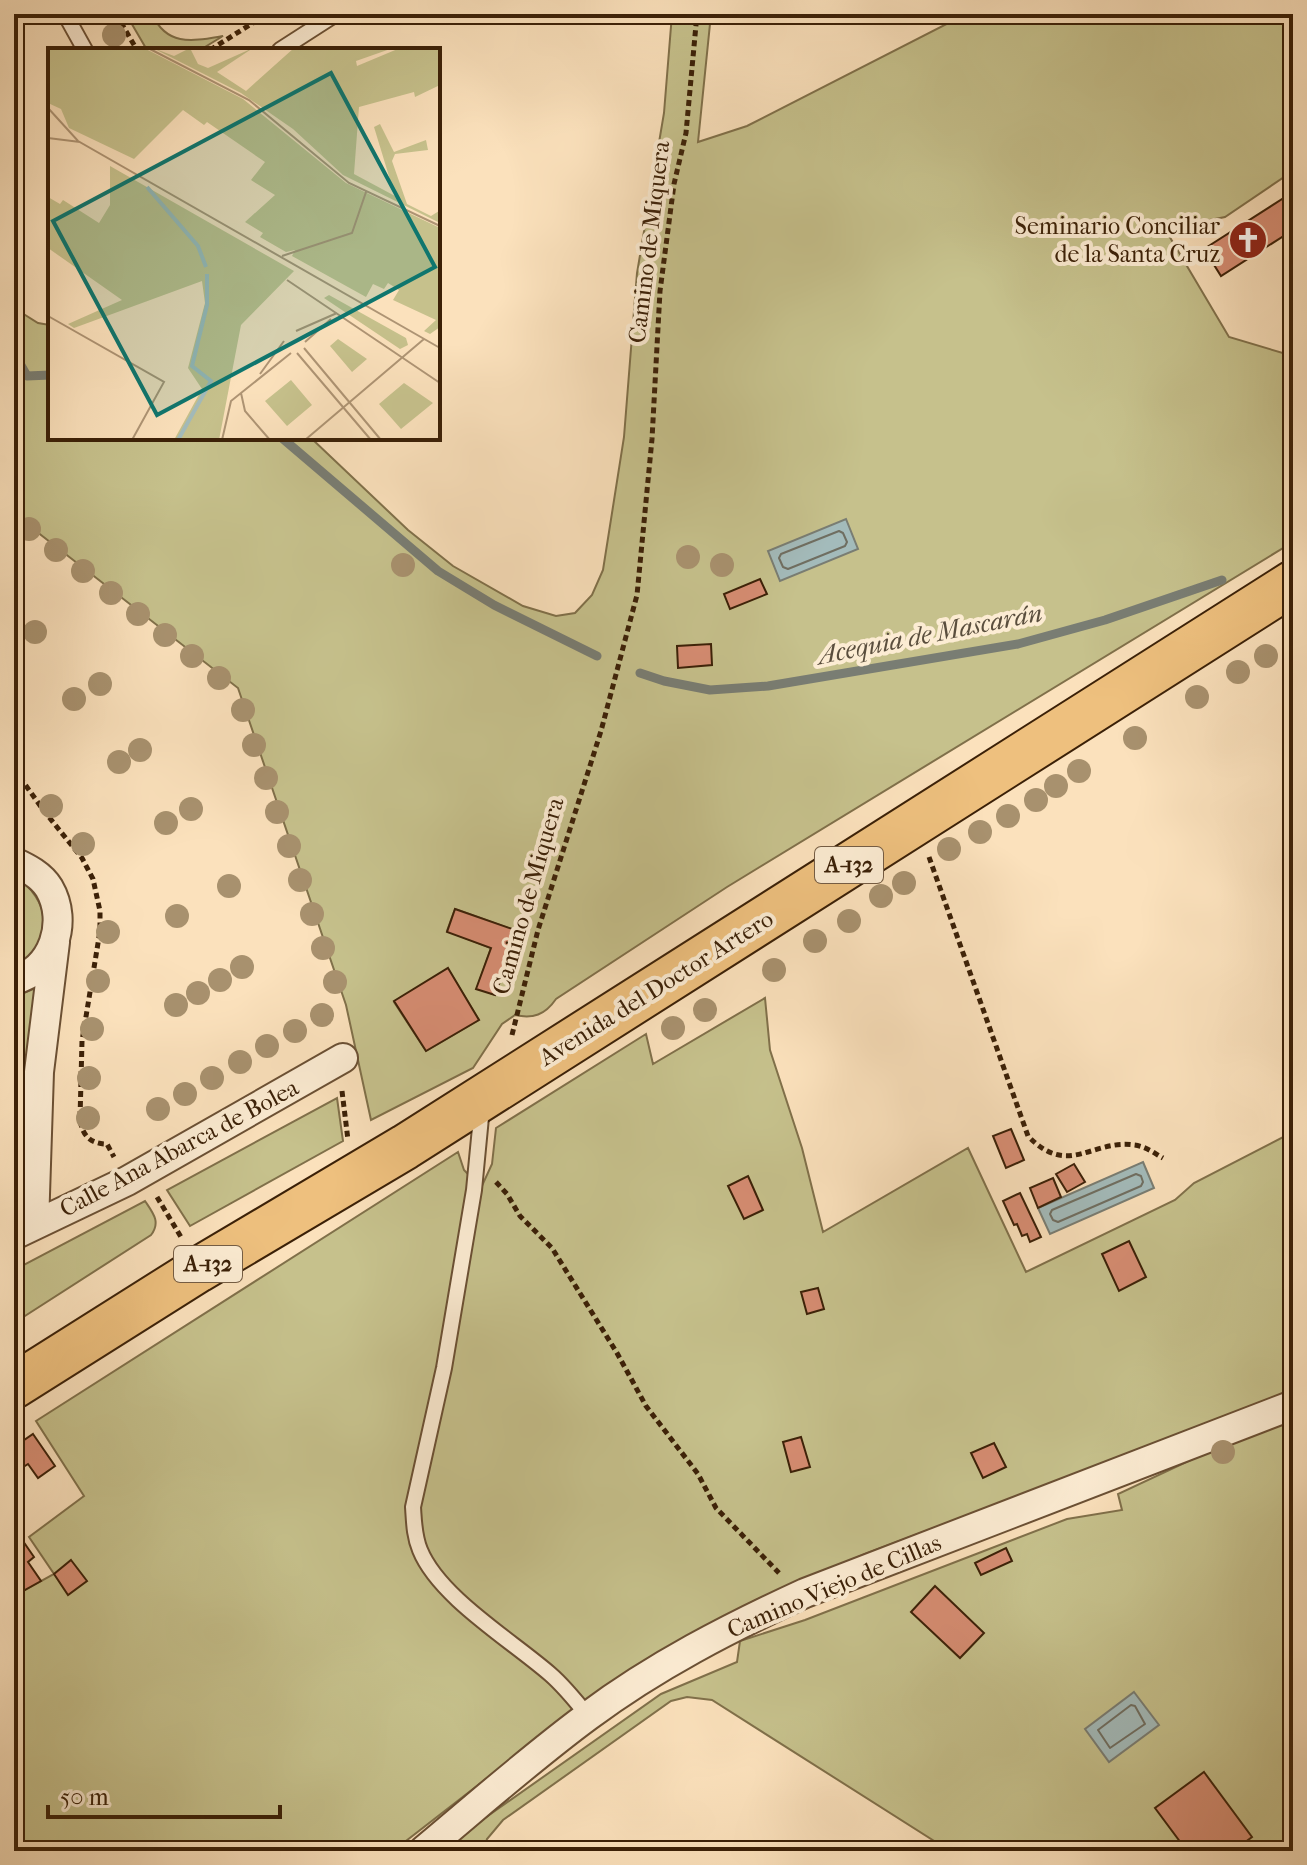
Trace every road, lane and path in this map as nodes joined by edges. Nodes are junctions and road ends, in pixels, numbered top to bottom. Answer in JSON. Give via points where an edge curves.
{"nodes":[{"id":1,"x":65,"y":14,"type":"edge"},
{"id":2,"x":116,"y":14,"type":"edge"},
{"id":3,"x":267,"y":14,"type":"edge"},
{"id":4,"x":336,"y":14,"type":"edge"},
{"id":5,"x":697,"y":14,"type":"edge"},
{"id":6,"x":84,"y":48,"type":"edge"},
{"id":7,"x":136,"y":48,"type":"edge"},
{"id":8,"x":213,"y":48,"type":"edge"},
{"id":9,"x":283,"y":48,"type":"edge"},
{"id":10,"x":1293,"y":583,"type":"edge"},
{"id":11,"x":911,"y":825,"type":"junction"},
{"id":12,"x":14,"y":838,"type":"edge"},
{"id":13,"x":24,"y":867,"type":"edge"},
{"id":14,"x":55,"y":942,"type":"junction"},
{"id":15,"x":14,"y":980,"type":"edge"},
{"id":16,"x":343,"y":1058,"type":"dead end"},
{"id":17,"x":484,"y":1097,"type":"junction"},
{"id":18,"x":1163,"y":1158,"type":"dead end"},
{"id":19,"x":14,"y":1159,"type":"edge"},
{"id":20,"x":475,"y":1168,"type":"junction"},
{"id":21,"x":152,"y":1189,"type":"dead end"},
{"id":22,"x":24,"y":1230,"type":"edge"},
{"id":23,"x":181,"y":1237,"type":"dead end"},
{"id":24,"x":14,"y":1386,"type":"edge"},
{"id":25,"x":1293,"y":1405,"type":"edge"},
{"id":26,"x":805,"y":1593,"type":"junction"},
{"id":27,"x":588,"y":1716,"type":"junction"},
{"id":28,"x":423,"y":1851,"type":"edge"}],
"edges":[{"from":1,"to":6,"type":"lane"},
{"from":2,"to":7,"type":"path"},
{"from":3,"to":8,"type":"path"},
{"from":4,"to":9,"type":"lane"},
{"from":5,"to":17,"type":"path","name":"Camino de Miquera","via":[[686,133],[660,291],[637,595],[508,1050]]},
{"from":10,"to":11,"type":"main road","name":"Avenida del Doctor Artero","number":"A-132"},
{"from":11,"to":17,"type":"main road","name":"Avenida del Doctor Artero","number":"A-132"},
{"from":11,"to":18,"type":"path","via":[[941,888],[1028,1136],[1039,1147],[1066,1157],[1136,1145]]},
{"from":12,"to":13,"type":"street"},
{"from":13,"to":14,"type":"street","via":[[47,885],[56,903]]},
{"from":14,"to":15,"type":"street","via":[[35,970]]},
{"from":14,"to":22,"type":"street"},
{"from":16,"to":22,"type":"street","name":"Calle Ana Abarca de Bolea","via":[[127,1181]]},
{"from":17,"to":20,"type":"lane"},
{"from":17,"to":24,"type":"main road","name":"Avenida del Doctor Artero","number":"A-132"},
{"from":19,"to":22,"type":"street"},
{"from":20,"to":26,"type":"path","via":[[497,1183],[552,1248],[646,1406],[698,1474],[716,1508],[775,1571]]},
{"from":20,"to":27,"type":"lane","via":[[444,1368],[413,1507],[414,1528],[433,1573],[553,1676]]},
{"from":21,"to":23,"type":"path"},
{"from":25,"to":26,"type":"street","name":"Camino Viejo de Cillas"},
{"from":26,"to":27,"type":"street","name":"Camino Viejo de Cillas","via":[[681,1654]]},
{"from":27,"to":28,"type":"street","name":"Camino Viejo de Cillas"}]}
